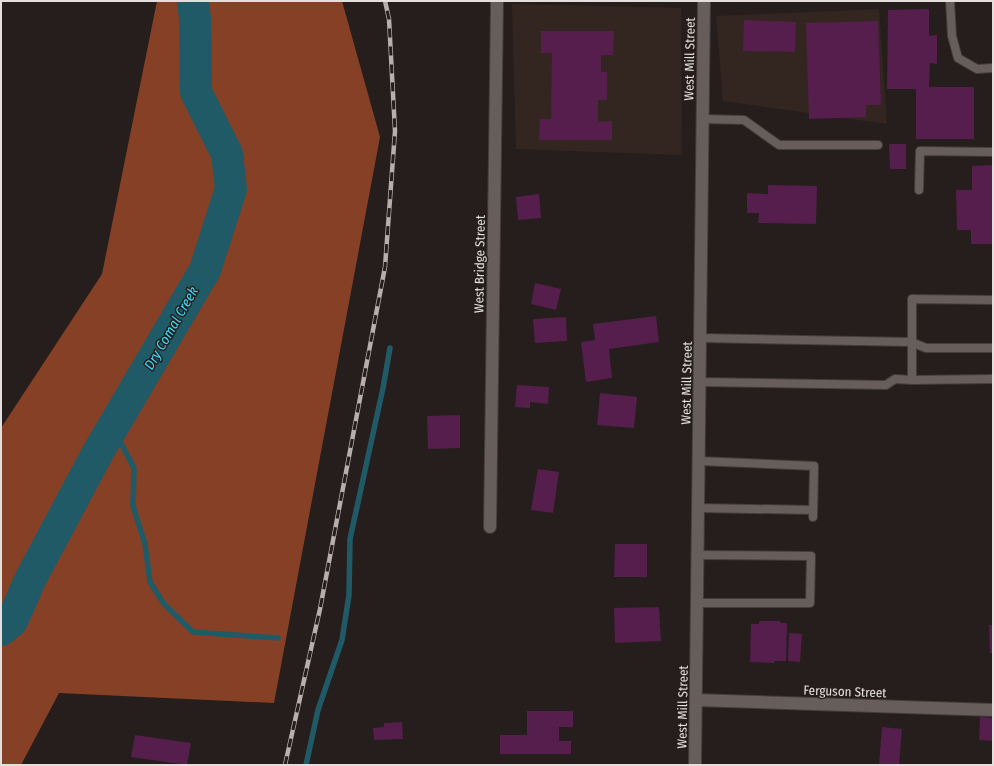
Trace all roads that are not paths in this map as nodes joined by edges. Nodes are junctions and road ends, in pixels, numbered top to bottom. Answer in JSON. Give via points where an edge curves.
{"nodes":[{"id":1,"x":496,"y":1,"type":"edge"},
{"id":2,"x":704,"y":1,"type":"edge"},
{"id":3,"x":950,"y":1,"type":"edge"},
{"id":4,"x":993,"y":68,"type":"edge"},
{"id":5,"x":703,"y":119,"type":"junction"},
{"id":6,"x":878,"y":145,"type":"dead end"},
{"id":7,"x":993,"y":152,"type":"edge"},
{"id":8,"x":919,"y":190,"type":"dead end"},
{"id":9,"x":993,"y":300,"type":"edge"},
{"id":10,"x":700,"y":338,"type":"junction"},
{"id":11,"x":911,"y":342,"type":"junction"},
{"id":12,"x":993,"y":348,"type":"edge"},
{"id":13,"x":912,"y":380,"type":"junction"},
{"id":14,"x":993,"y":380,"type":"edge"},
{"id":15,"x":700,"y":382,"type":"junction"},
{"id":16,"x":699,"y":461,"type":"junction"},
{"id":17,"x":698,"y":508,"type":"junction"},
{"id":18,"x":490,"y":527,"type":"dead end"},
{"id":19,"x":698,"y":555,"type":"junction"},
{"id":20,"x":697,"y":603,"type":"junction"},
{"id":21,"x":696,"y":700,"type":"junction"},
{"id":22,"x":993,"y":710,"type":"edge"},
{"id":23,"x":695,"y":765,"type":"edge"}],
"edges":[{"from":1,"to":18,"type":"street","name":"West Bridge Street"},
{"from":2,"to":5,"type":"street","name":"West Mill Street"},
{"from":3,"to":4,"type":"lane","via":[[952,36],[958,58],[977,69]]},
{"from":5,"to":6,"type":"lane","via":[[744,120],[779,145]]},
{"from":5,"to":10,"type":"street","name":"West Mill Street"},
{"from":7,"to":8,"type":"lane","via":[[920,151]]},
{"from":9,"to":11,"type":"lane","via":[[912,299]]},
{"from":10,"to":11,"type":"lane"},
{"from":10,"to":15,"type":"street","name":"West Mill Street"},
{"from":11,"to":12,"type":"lane","via":[[926,348]]},
{"from":11,"to":13,"type":"lane"},
{"from":13,"to":14,"type":"lane"},
{"from":13,"to":15,"type":"lane","via":[[895,379],[886,385]]},
{"from":15,"to":16,"type":"street","name":"West Mill Street"},
{"from":16,"to":17,"type":"street","name":"West Mill Street"},
{"from":16,"to":17,"type":"lane","via":[[814,466],[813,513]]},
{"from":17,"to":19,"type":"street","name":"West Mill Street"},
{"from":19,"to":20,"type":"street","name":"West Mill Street"},
{"from":19,"to":20,"type":"lane","via":[[811,556],[810,603]]},
{"from":20,"to":21,"type":"street","name":"West Mill Street"},
{"from":21,"to":22,"type":"street","name":"Ferguson Street"},
{"from":21,"to":23,"type":"street","name":"West Mill Street"}]}
